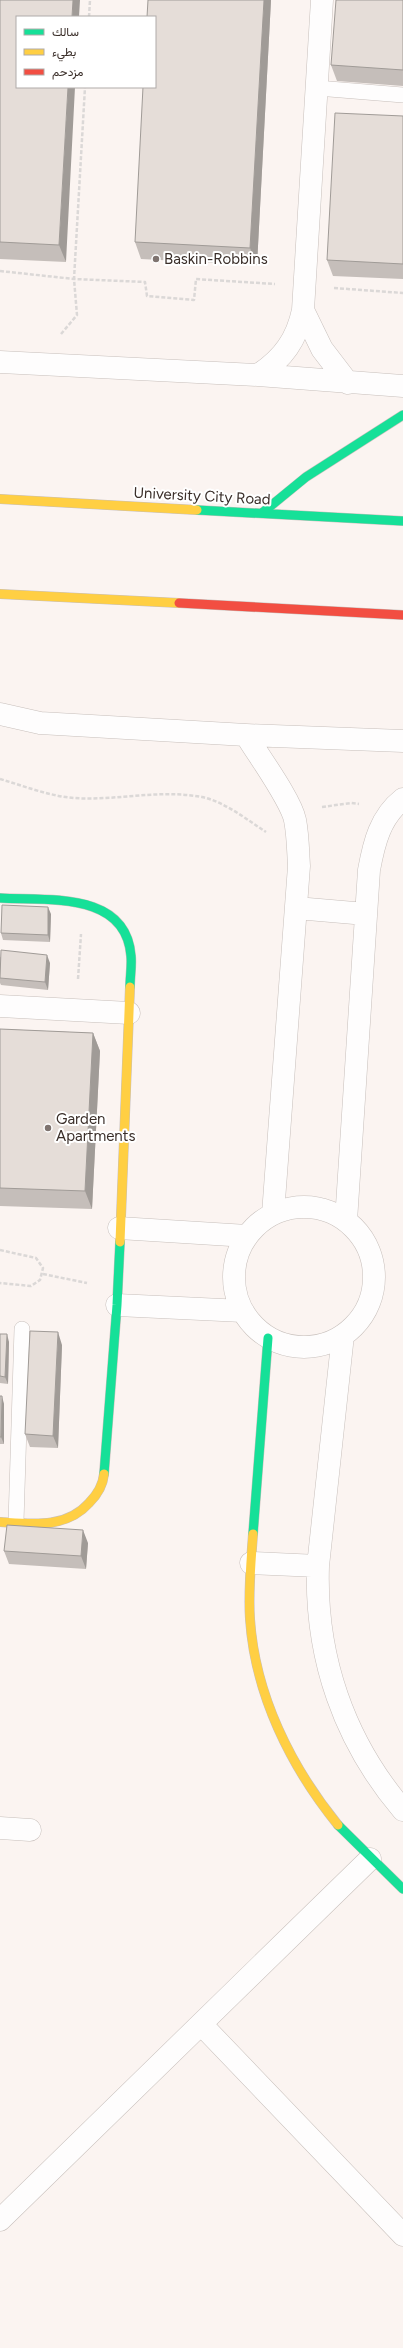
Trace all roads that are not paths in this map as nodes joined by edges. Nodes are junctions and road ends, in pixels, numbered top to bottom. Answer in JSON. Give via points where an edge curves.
{"nodes":[{"id":1,"x":322,"y":0,"type":"edge"},
{"id":2,"x":317,"y":88,"type":"junction"},
{"id":3,"x":403,"y":95,"type":"edge"},
{"id":4,"x":303,"y":310,"type":"junction"},
{"id":5,"x":0,"y":362,"type":"edge"},
{"id":6,"x":258,"y":375,"type":"junction"},
{"id":7,"x":348,"y":383,"type":"junction"},
{"id":8,"x":403,"y":386,"type":"edge"},
{"id":9,"x":403,"y":415,"type":"edge"},
{"id":10,"x":0,"y":499,"type":"edge"},
{"id":11,"x":262,"y":513,"type":"junction"},
{"id":12,"x":403,"y":520,"type":"edge"},
{"id":13,"x":0,"y":594,"type":"edge"},
{"id":14,"x":403,"y":615,"type":"edge"},
{"id":15,"x":0,"y":714,"type":"edge"},
{"id":16,"x":246,"y":735,"type":"junction"},
{"id":17,"x":403,"y":741,"type":"edge"},
{"id":18,"x":403,"y":799,"type":"edge"},
{"id":19,"x":0,"y":898,"type":"edge"},
{"id":20,"x":296,"y":908,"type":"junction"},
{"id":21,"x":366,"y":914,"type":"junction"},
{"id":22,"x":0,"y":1006,"type":"edge"},
{"id":23,"x":129,"y":1013,"type":"junction"},
{"id":24,"x":273,"y":1214,"type":"junction"},
{"id":25,"x":346,"y":1221,"type":"junction"},
{"id":26,"x":119,"y":1228,"type":"junction"},
{"id":27,"x":247,"y":1236,"type":"junction"},
{"id":28,"x":117,"y":1297,"type":"junction"},
{"id":29,"x":243,"y":1311,"type":"junction"},
{"id":30,"x":22,"y":1329,"type":"dead end"},
{"id":31,"x":343,"y":1335,"type":"junction"},
{"id":32,"x":268,"y":1338,"type":"junction"},
{"id":33,"x":0,"y":1522,"type":"edge"},
{"id":34,"x":16,"y":1522,"type":"junction"},
{"id":35,"x":251,"y":1563,"type":"junction"},
{"id":36,"x":318,"y":1566,"type":"junction"},
{"id":37,"x":403,"y":1810,"type":"edge"},
{"id":38,"x":0,"y":1828,"type":"edge"},
{"id":39,"x":30,"y":1830,"type":"dead end"},
{"id":40,"x":370,"y":1859,"type":"junction"},
{"id":41,"x":403,"y":1889,"type":"edge"},
{"id":42,"x":202,"y":2024,"type":"junction"},
{"id":43,"x":0,"y":2220,"type":"edge"},
{"id":44,"x":403,"y":2234,"type":"edge"}],
"edges":[{"from":1,"to":2,"type":"street"},
{"from":2,"to":3,"type":"lane"},
{"from":2,"to":4,"type":"street"},
{"from":4,"to":6,"type":"street","via":[[300,326],[293,341],[272,367]]},
{"from":4,"to":7,"type":"street","via":[[322,348]]},
{"from":5,"to":6,"type":"street"},
{"from":6,"to":7,"type":"street"},
{"from":7,"to":8,"type":"street"},
{"from":9,"to":11,"type":"street","via":[[306,477]]},
{"from":10,"to":11,"type":"street","name":"University City Road"},
{"from":11,"to":12,"type":"street","name":"University City Road"},
{"from":13,"to":14,"type":"street"},
{"from":15,"to":16,"type":"street","via":[[40,723]]},
{"from":16,"to":17,"type":"street"},
{"from":16,"to":20,"type":"street","via":[[295,818],[299,866]]},
{"from":18,"to":21,"type":"street","via":[[385,817],[373,848]]},
{"from":19,"to":23,"type":"street","via":[[83,903],[96,905],[110,913],[121,925],[129,940]]},
{"from":20,"to":21,"type":"street"},
{"from":20,"to":24,"type":"street"},
{"from":21,"to":25,"type":"street"},
{"from":22,"to":23,"type":"street"},
{"from":23,"to":26,"type":"street"},
{"from":24,"to":25,"type":"street","via":[[291,1208],[310,1207],[329,1212]]},
{"from":24,"to":27,"type":"street"},
{"from":25,"to":31,"type":"street","via":[[360,1234],[369,1251],[374,1270],[373,1288],[367,1306],[357,1323]]},
{"from":26,"to":27,"type":"street"},
{"from":26,"to":28,"type":"street"},
{"from":27,"to":29,"type":"street","via":[[238,1254],[234,1273],[235,1293]]},
{"from":28,"to":29,"type":"street"},
{"from":28,"to":34,"type":"street","via":[[100,1489],[95,1500],[83,1512],[67,1521],[50,1524]]},
{"from":29,"to":32,"type":"street","via":[[249,1322]]},
{"from":30,"to":34,"type":"lane"},
{"from":31,"to":32,"type":"street","via":[[329,1343],[313,1347],[282,1344]]},
{"from":31,"to":36,"type":"street"},
{"from":32,"to":35,"type":"street"},
{"from":33,"to":34,"type":"street"},
{"from":35,"to":36,"type":"street"},
{"from":35,"to":40,"type":"street","via":[[252,1635],[262,1684],[279,1731],[302,1775],[330,1816]]},
{"from":36,"to":37,"type":"street","via":[[320,1628],[326,1664],[336,1698],[350,1731],[368,1762]]},
{"from":38,"to":39,"type":"street"},
{"from":40,"to":41,"type":"street"},
{"from":40,"to":42,"type":"street"},
{"from":42,"to":43,"type":"street"},
{"from":42,"to":44,"type":"street"}]}
